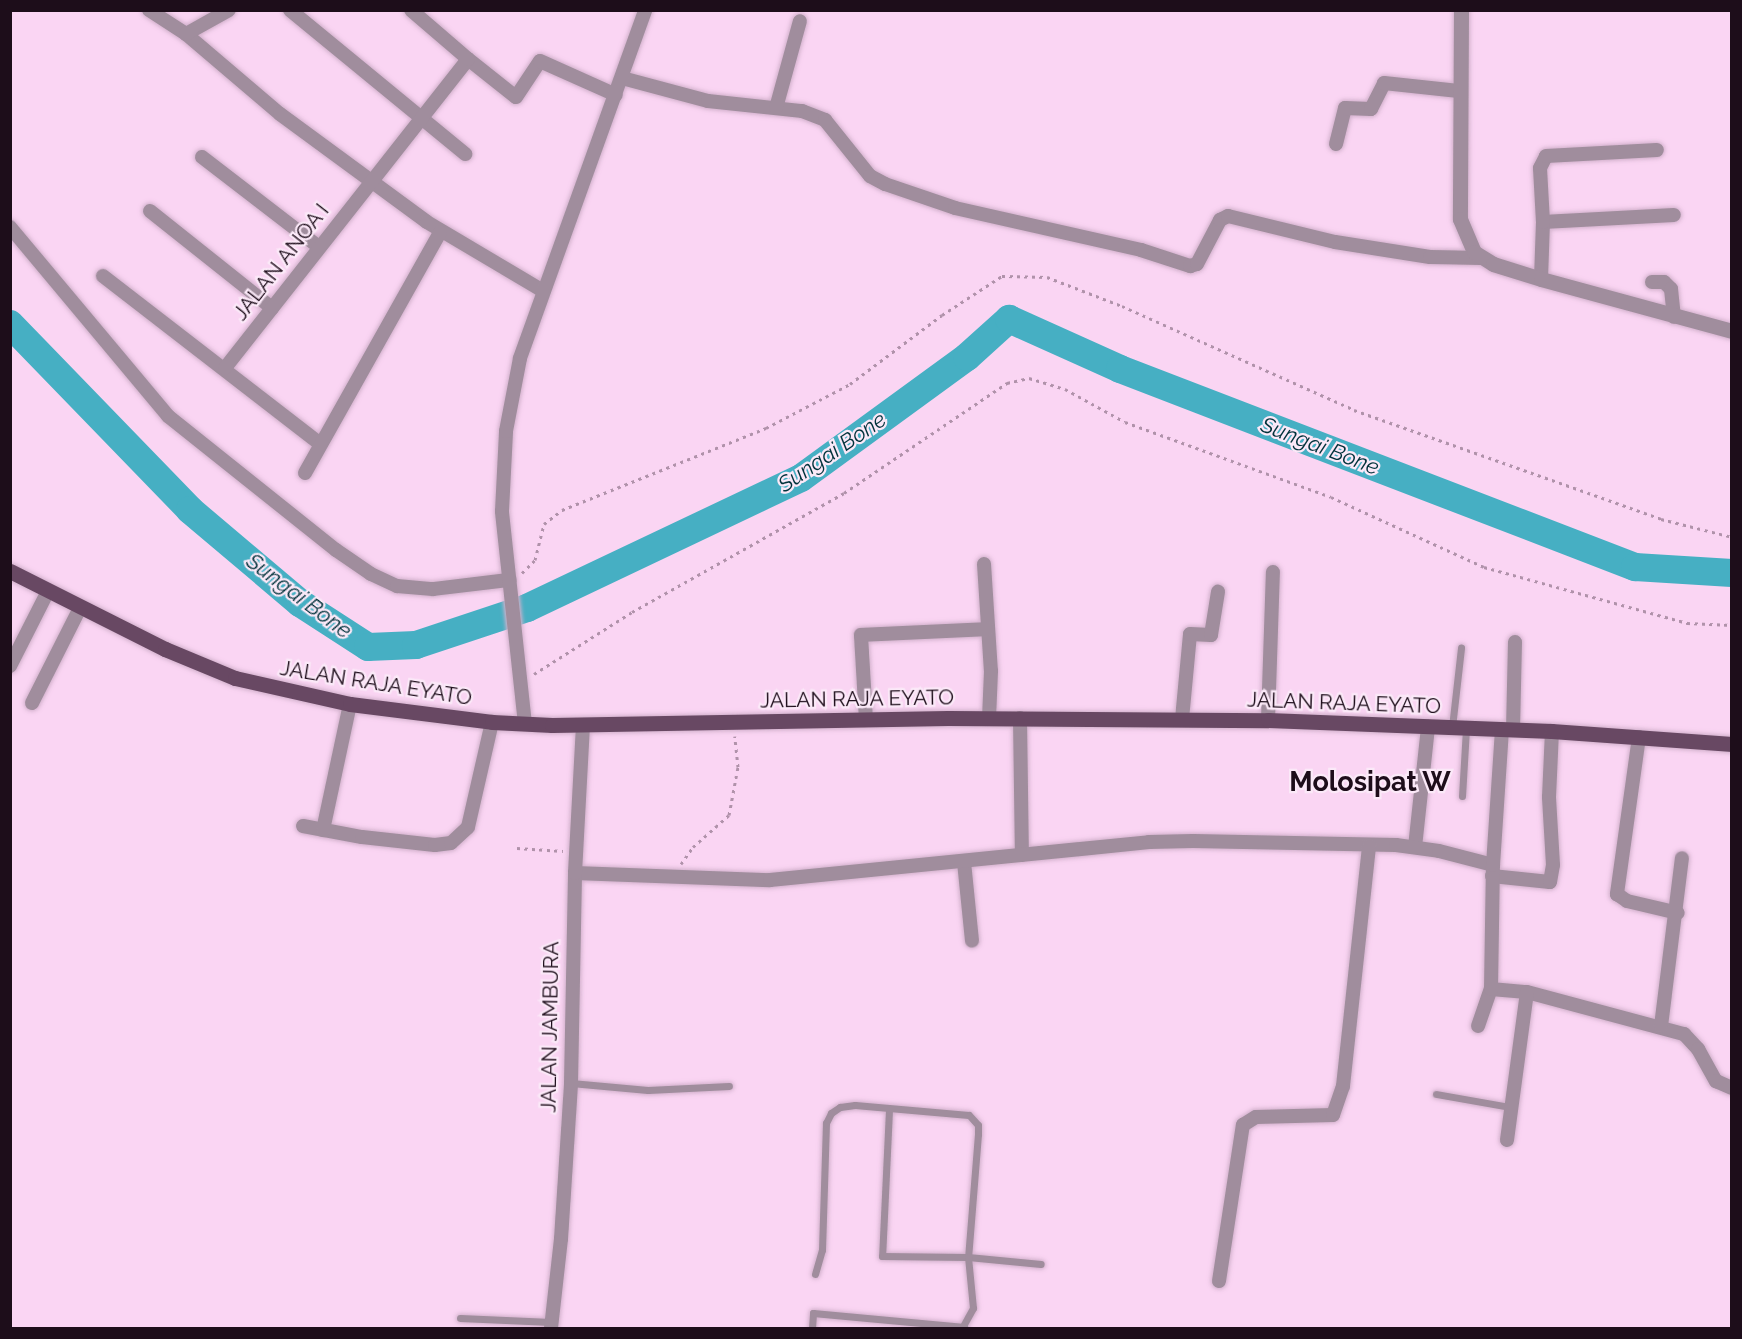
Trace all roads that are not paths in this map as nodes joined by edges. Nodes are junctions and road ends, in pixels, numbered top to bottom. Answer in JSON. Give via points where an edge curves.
{"nodes":[{"id":1,"x":149,"y":10,"type":"edge"},
{"id":2,"x":229,"y":10,"type":"edge"},
{"id":3,"x":291,"y":10,"type":"edge"},
{"id":4,"x":411,"y":10,"type":"edge"},
{"id":5,"x":645,"y":10,"type":"edge"},
{"id":6,"x":1461,"y":10,"type":"edge"},
{"id":7,"x":800,"y":21,"type":"dead end"},
{"id":8,"x":186,"y":34,"type":"junction"},
{"id":9,"x":468,"y":59,"type":"junction"},
{"id":10,"x":622,"y":78,"type":"junction"},
{"id":11,"x":1459,"y":91,"type":"junction"},
{"id":12,"x":616,"y":95,"type":"junction"},
{"id":13,"x":776,"y":108,"type":"junction"},
{"id":14,"x":421,"y":121,"type":"junction"},
{"id":15,"x":1336,"y":144,"type":"dead end"},
{"id":16,"x":1657,"y":150,"type":"dead end"},
{"id":17,"x":465,"y":154,"type":"dead end"},
{"id":18,"x":202,"y":157,"type":"dead end"},
{"id":19,"x":370,"y":182,"type":"junction"},
{"id":20,"x":150,"y":211,"type":"dead end"},
{"id":21,"x":1674,"y":215,"type":"dead end"},
{"id":22,"x":1543,"y":222,"type":"junction"},
{"id":23,"x":10,"y":227,"type":"edge"},
{"id":24,"x":440,"y":232,"type":"junction"},
{"id":25,"x":319,"y":247,"type":"junction"},
{"id":26,"x":1481,"y":258,"type":"junction"},
{"id":27,"x":103,"y":276,"type":"dead end"},
{"id":28,"x":1541,"y":279,"type":"junction"},
{"id":29,"x":1652,"y":282,"type":"dead end"},
{"id":30,"x":543,"y":291,"type":"junction"},
{"id":31,"x":272,"y":308,"type":"junction"},
{"id":32,"x":1674,"y":317,"type":"junction"},
{"id":33,"x":1731,"y":331,"type":"edge"},
{"id":34,"x":225,"y":368,"type":"junction"},
{"id":35,"x":320,"y":444,"type":"junction"},
{"id":36,"x":305,"y":472,"type":"dead end"},
{"id":37,"x":984,"y":564,"type":"dead end"},
{"id":38,"x":10,"y":572,"type":"edge"},
{"id":39,"x":1273,"y":572,"type":"dead end"},
{"id":40,"x":510,"y":582,"type":"junction"},
{"id":41,"x":48,"y":591,"type":"junction"},
{"id":42,"x":1218,"y":592,"type":"dead end"},
{"id":43,"x":80,"y":608,"type":"junction"},
{"id":44,"x":988,"y":629,"type":"junction"},
{"id":45,"x":1515,"y":642,"type":"dead end"},
{"id":46,"x":1461,"y":648,"type":"dead end"},
{"id":47,"x":10,"y":666,"type":"edge"},
{"id":48,"x":32,"y":703,"type":"dead end"},
{"id":49,"x":350,"y":704,"type":"junction"},
{"id":50,"x":989,"y":718,"type":"junction"},
{"id":51,"x":1020,"y":718,"type":"junction"},
{"id":52,"x":1182,"y":719,"type":"junction"},
{"id":53,"x":866,"y":720,"type":"junction"},
{"id":54,"x":1268,"y":720,"type":"junction"},
{"id":55,"x":492,"y":722,"type":"junction"},
{"id":56,"x":525,"y":724,"type":"junction"},
{"id":57,"x":584,"y":725,"type":"junction"},
{"id":58,"x":1428,"y":726,"type":"junction"},
{"id":59,"x":1459,"y":728,"type":"junction"},
{"id":60,"x":1508,"y":729,"type":"junction"},
{"id":61,"x":1552,"y":731,"type":"junction"},
{"id":62,"x":1639,"y":737,"type":"junction"},
{"id":63,"x":1731,"y":744,"type":"edge"},
{"id":64,"x":1462,"y":796,"type":"dead end"},
{"id":65,"x":303,"y":826,"type":"dead end"},
{"id":66,"x":323,"y":830,"type":"junction"},
{"id":67,"x":1370,"y":845,"type":"junction"},
{"id":68,"x":1415,"y":847,"type":"junction"},
{"id":69,"x":1022,"y":855,"type":"junction"},
{"id":70,"x":1682,"y":858,"type":"dead end"},
{"id":71,"x":964,"y":862,"type":"junction"},
{"id":72,"x":1492,"y":870,"type":"junction"},
{"id":73,"x":575,"y":873,"type":"junction"},
{"id":74,"x":1678,"y":913,"type":"junction"},
{"id":75,"x":972,"y":941,"type":"dead end"},
{"id":76,"x":1491,"y":989,"type":"junction"},
{"id":77,"x":1527,"y":992,"type":"junction"},
{"id":78,"x":1478,"y":1026,"type":"dead end"},
{"id":79,"x":1661,"y":1026,"type":"junction"},
{"id":80,"x":571,"y":1083,"type":"junction"},
{"id":81,"x":729,"y":1086,"type":"dead end"},
{"id":82,"x":1731,"y":1088,"type":"edge"},
{"id":83,"x":1436,"y":1094,"type":"dead end"},
{"id":84,"x":1510,"y":1107,"type":"junction"},
{"id":85,"x":889,"y":1110,"type":"junction"},
{"id":86,"x":1507,"y":1140,"type":"dead end"},
{"id":87,"x":968,"y":1257,"type":"junction"},
{"id":88,"x":1041,"y":1264,"type":"dead end"},
{"id":89,"x":815,"y":1274,"type":"dead end"},
{"id":90,"x":1218,"y":1281,"type":"dead end"},
{"id":91,"x":460,"y":1318,"type":"dead end"},
{"id":92,"x":551,"y":1325,"type":"edge"},
{"id":93,"x":963,"y":1328,"type":"edge"},
{"id":94,"x":812,"y":1329,"type":"edge"}],
"edges":[{"from":1,"to":8,"type":"street"},
{"from":2,"to":8,"type":"street"},
{"from":3,"to":14,"type":"street"},
{"from":4,"to":9,"type":"street"},
{"from":5,"to":10,"type":"street"},
{"from":6,"to":11,"type":"street"},
{"from":7,"to":13,"type":"street"},
{"from":8,"to":19,"type":"street","via":[[280,114]]},
{"from":9,"to":12,"type":"street","via":[[516,97],[540,62]]},
{"from":9,"to":14,"type":"street","name":"JALAN ANOA I"},
{"from":10,"to":12,"type":"street"},
{"from":10,"to":13,"type":"street","via":[[708,101]]},
{"from":11,"to":15,"type":"street","via":[[1384,83],[1371,109],[1346,108]]},
{"from":11,"to":26,"type":"street","via":[[1460,219],[1467,243]]},
{"from":12,"to":30,"type":"street"},
{"from":13,"to":26,"type":"street","via":[[802,111],[825,120],[870,176],[885,184],[955,208],[1141,250],[1190,266],[1197,264],[1220,220],[1228,216],[1356,245],[1430,257]]},
{"from":14,"to":17,"type":"street"},
{"from":14,"to":19,"type":"street","name":"JALAN ANOA I"},
{"from":16,"to":22,"type":"street","via":[[1546,156],[1540,168]]},
{"from":18,"to":25,"type":"street"},
{"from":19,"to":24,"type":"street"},
{"from":19,"to":25,"type":"street","name":"JALAN ANOA I"},
{"from":20,"to":31,"type":"street"},
{"from":21,"to":22,"type":"street"},
{"from":22,"to":28,"type":"street"},
{"from":23,"to":40,"type":"street","via":[[168,416],[336,550],[397,586],[433,589]]},
{"from":24,"to":30,"type":"street"},
{"from":24,"to":35,"type":"street"},
{"from":25,"to":31,"type":"street","name":"JALAN ANOA I"},
{"from":26,"to":28,"type":"street"},
{"from":27,"to":34,"type":"street"},
{"from":28,"to":32,"type":"street"},
{"from":29,"to":32,"type":"street","via":[[1664,282],[1671,289]]},
{"from":30,"to":40,"type":"street","via":[[520,358],[506,431],[502,511]]},
{"from":31,"to":34,"type":"street","name":"JALAN ANOA I"},
{"from":32,"to":33,"type":"street"},
{"from":34,"to":35,"type":"street"},
{"from":35,"to":36,"type":"street"},
{"from":37,"to":44,"type":"street"},
{"from":38,"to":41,"type":"main road","name":"JALAN RAJA EYATO"},
{"from":39,"to":54,"type":"street"},
{"from":40,"to":56,"type":"street"},
{"from":41,"to":43,"type":"main road","name":"JALAN RAJA EYATO"},
{"from":41,"to":47,"type":"street"},
{"from":42,"to":52,"type":"street","via":[[1211,635],[1190,634]]},
{"from":43,"to":48,"type":"street"},
{"from":43,"to":49,"type":"main road","name":"JALAN RAJA EYATO","via":[[235,678]]},
{"from":44,"to":50,"type":"street"},
{"from":44,"to":53,"type":"street","via":[[861,635]]},
{"from":45,"to":60,"type":"street"},
{"from":46,"to":59,"type":"lane"},
{"from":49,"to":55,"type":"main road","name":"JALAN RAJA EYATO"},
{"from":49,"to":66,"type":"street"},
{"from":50,"to":51,"type":"main road","name":"JALAN RAJA EYATO"},
{"from":50,"to":53,"type":"main road","name":"JALAN RAJA EYATO"},
{"from":51,"to":52,"type":"main road","name":"JALAN RAJA EYATO"},
{"from":51,"to":69,"type":"street"},
{"from":52,"to":54,"type":"main road","name":"JALAN RAJA EYATO"},
{"from":53,"to":57,"type":"main road","name":"JALAN RAJA EYATO"},
{"from":54,"to":58,"type":"main road","name":"JALAN RAJA EYATO"},
{"from":55,"to":56,"type":"main road","name":"JALAN RAJA EYATO"},
{"from":55,"to":66,"type":"street","via":[[468,827],[452,843],[424,844]]},
{"from":56,"to":57,"type":"main road","name":"JALAN RAJA EYATO"},
{"from":57,"to":73,"type":"street","name":"JALAN JAMBURA"},
{"from":58,"to":59,"type":"main road","name":"JALAN RAJA EYATO"},
{"from":58,"to":68,"type":"street"},
{"from":59,"to":60,"type":"main road","name":"JALAN RAJA EYATO"},
{"from":59,"to":64,"type":"lane"},
{"from":60,"to":61,"type":"main road","name":"JALAN RAJA EYATO"},
{"from":60,"to":72,"type":"street"},
{"from":61,"to":62,"type":"main road","name":"JALAN RAJA EYATO"},
{"from":61,"to":72,"type":"street","via":[[1550,882]]},
{"from":62,"to":63,"type":"main road","name":"JALAN RAJA EYATO"},
{"from":62,"to":74,"type":"street","via":[[1617,894],[1627,901]]},
{"from":65,"to":66,"type":"street"},
{"from":67,"to":68,"type":"street"},
{"from":67,"to":69,"type":"street","via":[[1149,842]]},
{"from":67,"to":90,"type":"street","via":[[1340,1095],[1333,1115],[1256,1117],[1243,1125]]},
{"from":68,"to":72,"type":"street"},
{"from":69,"to":71,"type":"street"},
{"from":70,"to":74,"type":"street"},
{"from":71,"to":73,"type":"street","via":[[770,880]]},
{"from":71,"to":75,"type":"street"},
{"from":72,"to":76,"type":"street"},
{"from":73,"to":80,"type":"street","name":"JALAN JAMBURA"},
{"from":74,"to":79,"type":"street"},
{"from":76,"to":77,"type":"street"},
{"from":76,"to":78,"type":"street"},
{"from":77,"to":79,"type":"street"},
{"from":77,"to":84,"type":"street"},
{"from":79,"to":82,"type":"street","via":[[1692,1041],[1716,1081]]},
{"from":80,"to":81,"type":"lane","via":[[648,1090]]},
{"from":80,"to":92,"type":"street","name":"JALAN JAMBURA"},
{"from":83,"to":84,"type":"lane"},
{"from":84,"to":86,"type":"street"},
{"from":85,"to":87,"type":"lane","via":[[963,1113],[978,1125]]},
{"from":85,"to":87,"type":"lane","via":[[882,1256]]},
{"from":85,"to":89,"type":"lane","via":[[840,1107],[826,1123],[822,1250]]},
{"from":87,"to":88,"type":"lane"},
{"from":87,"to":93,"type":"lane","via":[[973,1308]]},
{"from":91,"to":92,"type":"lane"},
{"from":93,"to":94,"type":"lane","via":[[813,1313]]}]}
